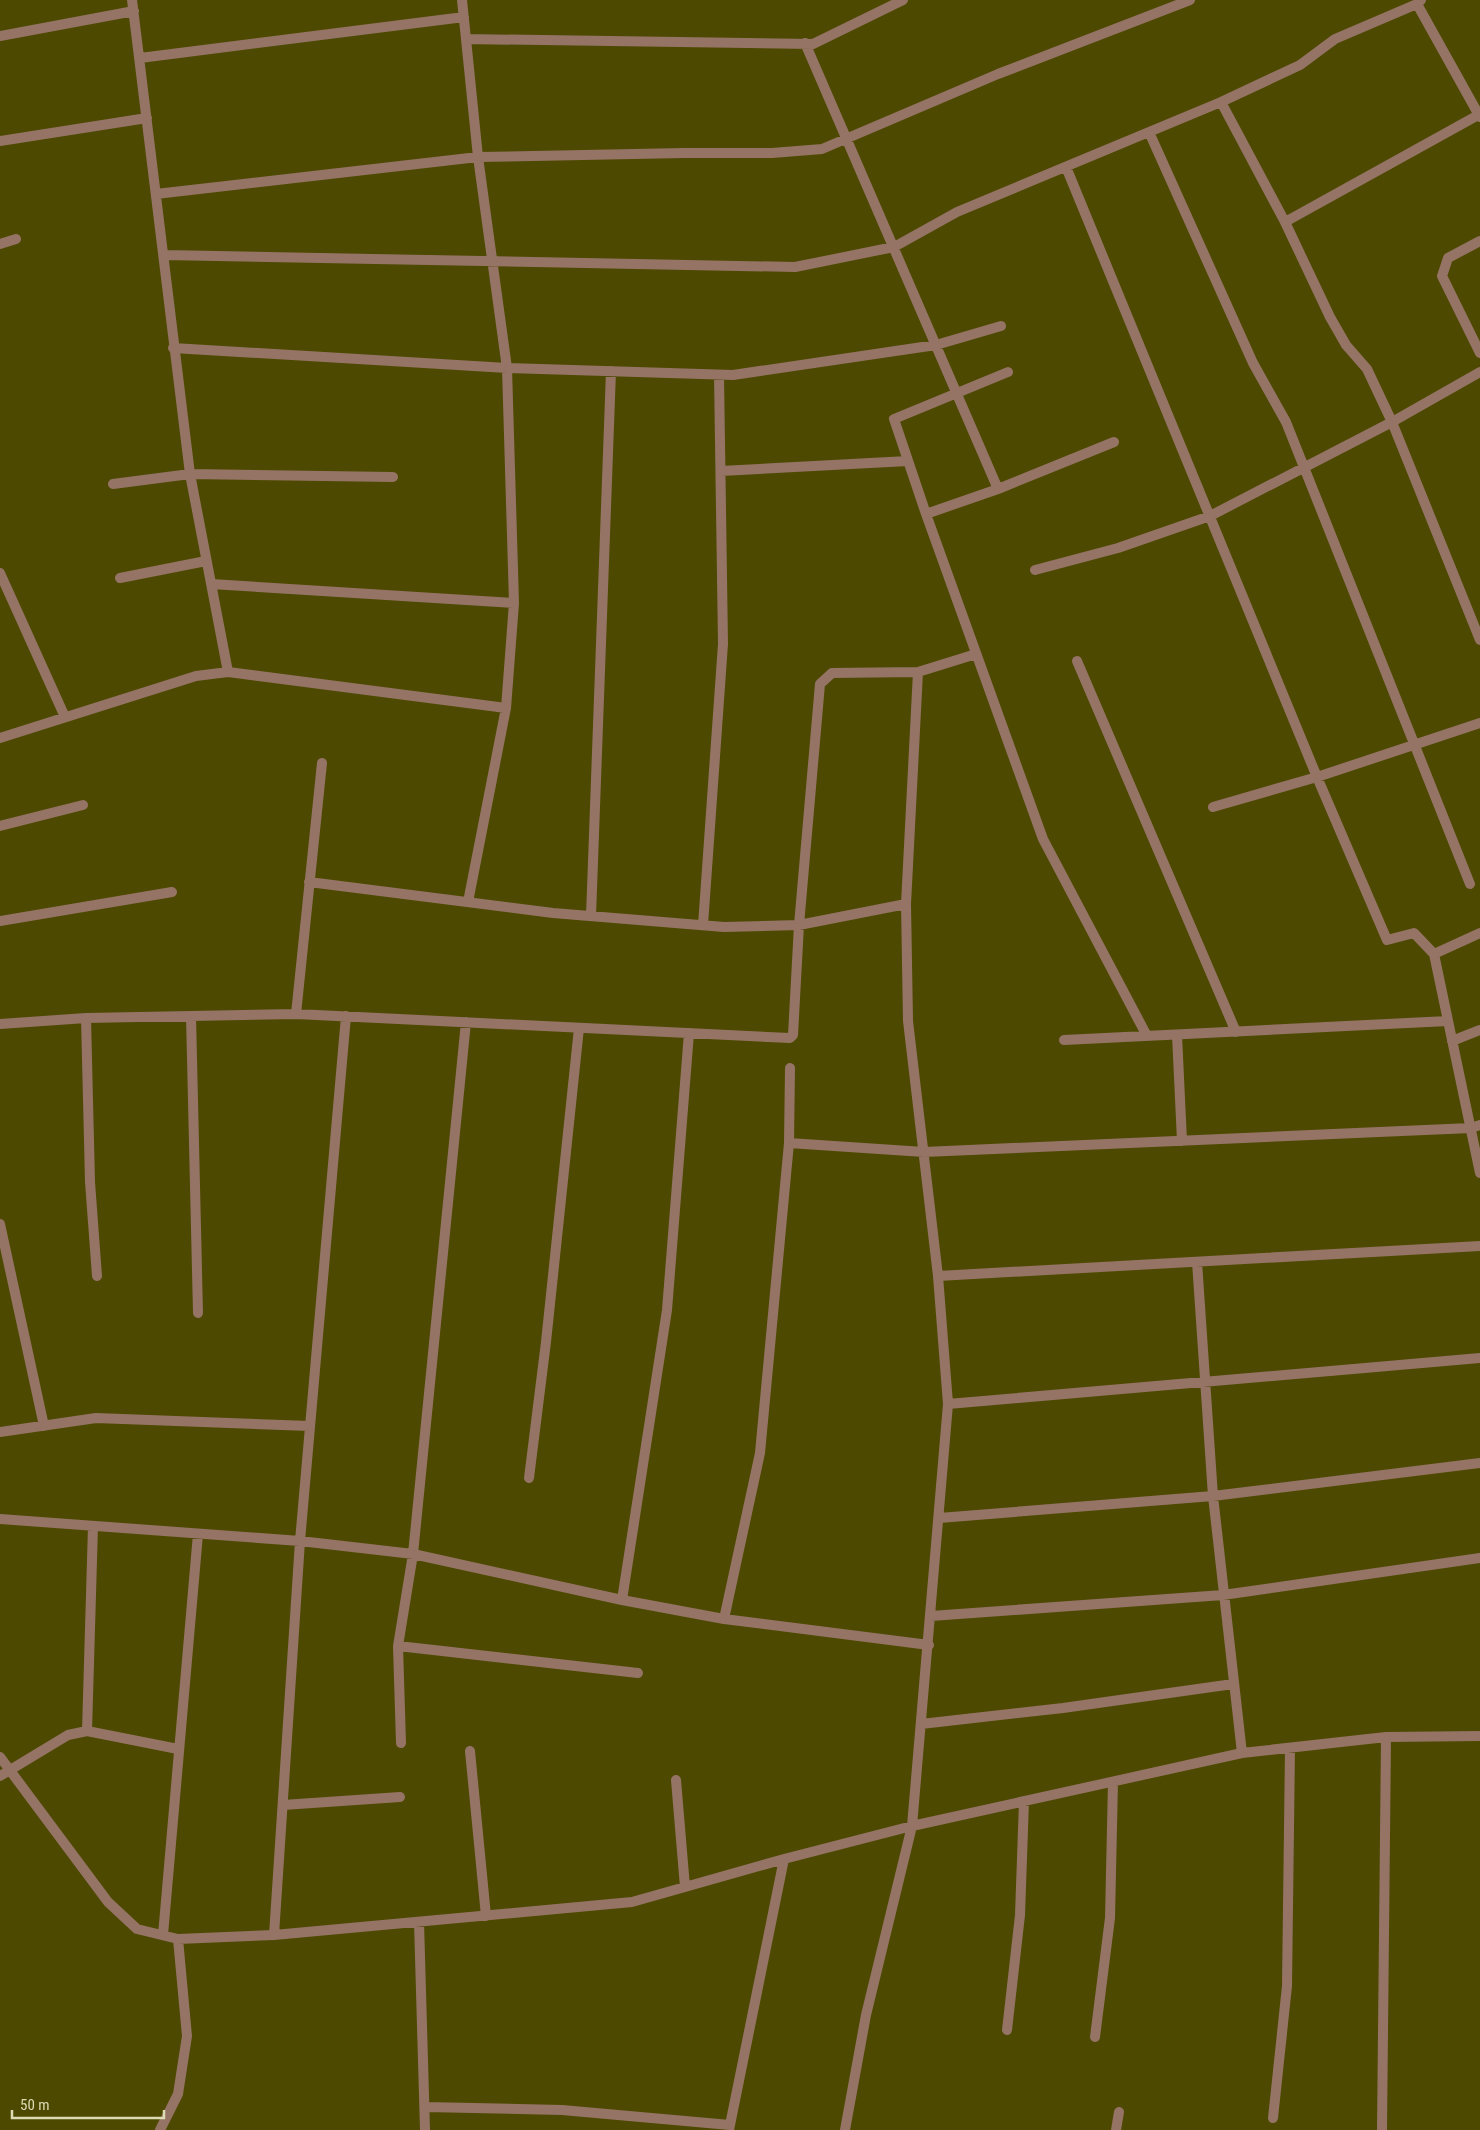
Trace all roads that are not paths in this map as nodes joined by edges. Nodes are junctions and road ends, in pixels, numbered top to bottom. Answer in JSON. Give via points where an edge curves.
{"nodes":[{"id":1,"x":462,"y":0,"type":"edge"},
{"id":2,"x":1190,"y":0,"type":"edge"},
{"id":3,"x":896,"y":1,"type":"edge"},
{"id":4,"x":1419,"y":2,"type":"edge"},
{"id":5,"x":133,"y":5,"type":"edge"},
{"id":6,"x":464,"y":17,"type":"junction"},
{"id":7,"x":0,"y":36,"type":"edge"},
{"id":8,"x":466,"y":39,"type":"junction"},
{"id":9,"x":805,"y":43,"type":"junction"},
{"id":10,"x":140,"y":58,"type":"junction"},
{"id":11,"x":1220,"y":102,"type":"junction"},
{"id":12,"x":1480,"y":115,"type":"edge"},
{"id":13,"x":147,"y":118,"type":"junction"},
{"id":14,"x":1149,"y":132,"type":"junction"},
{"id":15,"x":847,"y":140,"type":"junction"},
{"id":16,"x":0,"y":141,"type":"edge"},
{"id":17,"x":478,"y":157,"type":"junction"},
{"id":18,"x":1066,"y":167,"type":"junction"},
{"id":19,"x":156,"y":194,"type":"junction"},
{"id":20,"x":1285,"y":222,"type":"junction"},
{"id":21,"x":16,"y":239,"type":"dead end"},
{"id":22,"x":1480,"y":242,"type":"edge"},
{"id":23,"x":0,"y":244,"type":"edge"},
{"id":24,"x":894,"y":247,"type":"junction"},
{"id":25,"x":164,"y":255,"type":"junction"},
{"id":26,"x":491,"y":261,"type":"junction"},
{"id":27,"x":1001,"y":326,"type":"dead end"},
{"id":28,"x":936,"y":345,"type":"junction"},
{"id":29,"x":174,"y":348,"type":"junction"},
{"id":30,"x":1480,"y":353,"type":"edge"},
{"id":31,"x":507,"y":368,"type":"junction"},
{"id":32,"x":611,"y":371,"type":"junction"},
{"id":33,"x":1008,"y":372,"type":"dead end"},
{"id":34,"x":1480,"y":372,"type":"edge"},
{"id":35,"x":719,"y":375,"type":"junction"},
{"id":36,"x":957,"y":393,"type":"junction"},
{"id":37,"x":1392,"y":422,"type":"junction"},
{"id":38,"x":1114,"y":442,"type":"dead end"},
{"id":39,"x":908,"y":461,"type":"junction"},
{"id":40,"x":1305,"y":468,"type":"junction"},
{"id":41,"x":720,"y":471,"type":"junction"},
{"id":42,"x":190,"y":474,"type":"junction"},
{"id":43,"x":393,"y":477,"type":"dead end"},
{"id":44,"x":112,"y":484,"type":"dead end"},
{"id":45,"x":998,"y":489,"type":"junction"},
{"id":46,"x":926,"y":514,"type":"junction"},
{"id":47,"x":1210,"y":516,"type":"junction"},
{"id":48,"x":206,"y":561,"type":"junction"},
{"id":49,"x":1035,"y":570,"type":"dead end"},
{"id":50,"x":0,"y":573,"type":"edge"},
{"id":51,"x":120,"y":578,"type":"dead end"},
{"id":52,"x":211,"y":584,"type":"junction"},
{"id":53,"x":514,"y":603,"type":"junction"},
{"id":54,"x":1480,"y":640,"type":"edge"},
{"id":55,"x":976,"y":654,"type":"junction"},
{"id":56,"x":1078,"y":661,"type":"dead end"},
{"id":57,"x":228,"y":672,"type":"junction"},
{"id":58,"x":918,"y":672,"type":"junction"},
{"id":59,"x":506,"y":708,"type":"junction"},
{"id":60,"x":65,"y":717,"type":"junction"},
{"id":61,"x":1480,"y":723,"type":"edge"},
{"id":62,"x":0,"y":738,"type":"edge"},
{"id":63,"x":1414,"y":744,"type":"junction"},
{"id":64,"x":322,"y":763,"type":"dead end"},
{"id":65,"x":1317,"y":777,"type":"junction"},
{"id":66,"x":83,"y":805,"type":"dead end"},
{"id":67,"x":1213,"y":807,"type":"dead end"},
{"id":68,"x":0,"y":826,"type":"edge"},
{"id":69,"x":309,"y":882,"type":"junction"},
{"id":70,"x":1470,"y":884,"type":"dead end"},
{"id":71,"x":172,"y":892,"type":"dead end"},
{"id":72,"x":468,"y":902,"type":"junction"},
{"id":73,"x":906,"y":904,"type":"junction"},
{"id":74,"x":591,"y":916,"type":"junction"},
{"id":75,"x":0,"y":921,"type":"edge"},
{"id":76,"x":703,"y":925,"type":"junction"},
{"id":77,"x":799,"y":925,"type":"junction"},
{"id":78,"x":1480,"y":933,"type":"edge"},
{"id":79,"x":1434,"y":954,"type":"junction"},
{"id":80,"x":296,"y":1014,"type":"junction"},
{"id":81,"x":191,"y":1016,"type":"junction"},
{"id":82,"x":346,"y":1016,"type":"junction"},
{"id":83,"x":86,"y":1018,"type":"junction"},
{"id":84,"x":1448,"y":1021,"type":"junction"},
{"id":85,"x":466,"y":1022,"type":"junction"},
{"id":86,"x":0,"y":1024,"type":"edge"},
{"id":87,"x":579,"y":1028,"type":"junction"},
{"id":88,"x":1480,"y":1030,"type":"edge"},
{"id":89,"x":1236,"y":1032,"type":"junction"},
{"id":90,"x":689,"y":1033,"type":"junction"},
{"id":91,"x":1177,"y":1035,"type":"junction"},
{"id":92,"x":1146,"y":1036,"type":"junction"},
{"id":93,"x":1064,"y":1040,"type":"dead end"},
{"id":94,"x":1452,"y":1042,"type":"junction"},
{"id":95,"x":790,"y":1068,"type":"dead end"},
{"id":96,"x":1475,"y":1126,"type":"edge"},
{"id":97,"x":1182,"y":1141,"type":"junction"},
{"id":98,"x":789,"y":1143,"type":"junction"},
{"id":99,"x":924,"y":1152,"type":"junction"},
{"id":100,"x":1480,"y":1173,"type":"edge"},
{"id":101,"x":0,"y":1224,"type":"edge"},
{"id":102,"x":1480,"y":1246,"type":"edge"},
{"id":103,"x":1197,"y":1262,"type":"junction"},
{"id":104,"x":97,"y":1276,"type":"dead end"},
{"id":105,"x":938,"y":1276,"type":"junction"},
{"id":106,"x":198,"y":1313,"type":"dead end"},
{"id":107,"x":1480,"y":1358,"type":"edge"},
{"id":108,"x":1206,"y":1381,"type":"junction"},
{"id":109,"x":948,"y":1404,"type":"junction"},
{"id":110,"x":44,"y":1426,"type":"junction"},
{"id":111,"x":310,"y":1426,"type":"junction"},
{"id":112,"x":0,"y":1432,"type":"edge"},
{"id":113,"x":1480,"y":1463,"type":"edge"},
{"id":114,"x":529,"y":1478,"type":"dead end"},
{"id":115,"x":1214,"y":1496,"type":"junction"},
{"id":116,"x":939,"y":1518,"type":"junction"},
{"id":117,"x":0,"y":1520,"type":"edge"},
{"id":118,"x":93,"y":1526,"type":"junction"},
{"id":119,"x":198,"y":1534,"type":"junction"},
{"id":120,"x":300,"y":1541,"type":"junction"},
{"id":121,"x":413,"y":1554,"type":"junction"},
{"id":122,"x":1480,"y":1558,"type":"edge"},
{"id":123,"x":1223,"y":1594,"type":"junction"},
{"id":124,"x":622,"y":1600,"type":"junction"},
{"id":125,"x":931,"y":1616,"type":"junction"},
{"id":126,"x":724,"y":1619,"type":"junction"},
{"id":127,"x":929,"y":1644,"type":"junction"},
{"id":128,"x":398,"y":1646,"type":"junction"},
{"id":129,"x":638,"y":1673,"type":"dead end"},
{"id":130,"x":1233,"y":1684,"type":"junction"},
{"id":131,"x":922,"y":1724,"type":"junction"},
{"id":132,"x":87,"y":1731,"type":"junction"},
{"id":133,"x":1480,"y":1736,"type":"edge"},
{"id":134,"x":1386,"y":1737,"type":"junction"},
{"id":135,"x":401,"y":1743,"type":"dead end"},
{"id":136,"x":1290,"y":1748,"type":"junction"},
{"id":137,"x":178,"y":1749,"type":"junction"},
{"id":138,"x":470,"y":1751,"type":"dead end"},
{"id":139,"x":1242,"y":1753,"type":"junction"},
{"id":140,"x":0,"y":1757,"type":"edge"},
{"id":141,"x":10,"y":1770,"type":"junction"},
{"id":142,"x":0,"y":1776,"type":"edge"},
{"id":143,"x":676,"y":1780,"type":"dead end"},
{"id":144,"x":1113,"y":1782,"type":"junction"},
{"id":145,"x":400,"y":1797,"type":"dead end"},
{"id":146,"x":1024,"y":1801,"type":"junction"},
{"id":147,"x":283,"y":1805,"type":"junction"},
{"id":148,"x":912,"y":1826,"type":"junction"},
{"id":149,"x":784,"y":1859,"type":"junction"},
{"id":150,"x":685,"y":1886,"type":"junction"},
{"id":151,"x":486,"y":1916,"type":"junction"},
{"id":152,"x":419,"y":1922,"type":"junction"},
{"id":153,"x":163,"y":1935,"type":"junction"},
{"id":154,"x":274,"y":1935,"type":"junction"},
{"id":155,"x":178,"y":1939,"type":"junction"},
{"id":156,"x":1007,"y":2030,"type":"dead end"},
{"id":157,"x":1094,"y":2037,"type":"dead end"},
{"id":158,"x":425,"y":2107,"type":"junction"},
{"id":159,"x":1119,"y":2112,"type":"dead end"},
{"id":160,"x":1273,"y":2118,"type":"dead end"},
{"id":161,"x":730,"y":2128,"type":"edge"},
{"id":162,"x":160,"y":2130,"type":"edge"},
{"id":163,"x":425,"y":2130,"type":"edge"},
{"id":164,"x":845,"y":2130,"type":"edge"},
{"id":165,"x":1116,"y":2130,"type":"edge"},
{"id":166,"x":1382,"y":2130,"type":"edge"}],
"edges":[{"from":1,"to":6,"type":"street"},
{"from":2,"to":15,"type":"street","via":[[998,74]]},
{"from":3,"to":9,"type":"street","via":[[813,44]]},
{"from":4,"to":11,"type":"street","via":[[1335,39],[1300,65]]},
{"from":4,"to":12,"type":"street"},
{"from":5,"to":7,"type":"street"},
{"from":5,"to":10,"type":"street"},
{"from":6,"to":8,"type":"street"},
{"from":6,"to":10,"type":"street"},
{"from":8,"to":9,"type":"street"},
{"from":8,"to":17,"type":"street"},
{"from":9,"to":15,"type":"street"},
{"from":10,"to":13,"type":"street"},
{"from":11,"to":14,"type":"street"},
{"from":11,"to":20,"type":"street"},
{"from":12,"to":20,"type":"street"},
{"from":13,"to":16,"type":"street"},
{"from":13,"to":19,"type":"street"},
{"from":14,"to":18,"type":"street"},
{"from":14,"to":40,"type":"street","via":[[1253,363],[1286,422]]},
{"from":15,"to":17,"type":"street","via":[[822,148],[772,154]]},
{"from":15,"to":24,"type":"street"},
{"from":17,"to":19,"type":"street"},
{"from":17,"to":26,"type":"street"},
{"from":18,"to":24,"type":"street","via":[[957,212]]},
{"from":18,"to":47,"type":"street"},
{"from":19,"to":25,"type":"street"},
{"from":20,"to":37,"type":"street","via":[[1330,317],[1346,345],[1366,369]]},
{"from":21,"to":23,"type":"street"},
{"from":22,"to":30,"type":"street","via":[[1448,258],[1442,276]]},
{"from":24,"to":26,"type":"street","via":[[795,267]]},
{"from":24,"to":28,"type":"street"},
{"from":25,"to":26,"type":"street"},
{"from":25,"to":29,"type":"street"},
{"from":26,"to":31,"type":"street"},
{"from":27,"to":28,"type":"street"},
{"from":28,"to":35,"type":"street"},
{"from":28,"to":36,"type":"street"},
{"from":29,"to":31,"type":"street"},
{"from":29,"to":42,"type":"street"},
{"from":31,"to":32,"type":"street"},
{"from":31,"to":53,"type":"street"},
{"from":32,"to":35,"type":"street"},
{"from":32,"to":74,"type":"street"},
{"from":33,"to":36,"type":"street"},
{"from":34,"to":37,"type":"street"},
{"from":35,"to":41,"type":"street"},
{"from":36,"to":39,"type":"street","via":[[894,419]]},
{"from":36,"to":45,"type":"street"},
{"from":37,"to":40,"type":"street"},
{"from":37,"to":54,"type":"street"},
{"from":38,"to":45,"type":"street"},
{"from":39,"to":41,"type":"street"},
{"from":39,"to":46,"type":"street"},
{"from":40,"to":47,"type":"street"},
{"from":40,"to":63,"type":"street"},
{"from":41,"to":76,"type":"street","via":[[723,644]]},
{"from":42,"to":43,"type":"street"},
{"from":42,"to":44,"type":"street"},
{"from":42,"to":48,"type":"street"},
{"from":45,"to":46,"type":"street"},
{"from":46,"to":55,"type":"street"},
{"from":47,"to":49,"type":"street","via":[[1118,548]]},
{"from":47,"to":65,"type":"street"},
{"from":48,"to":51,"type":"street"},
{"from":48,"to":52,"type":"street"},
{"from":50,"to":60,"type":"street"},
{"from":52,"to":53,"type":"street"},
{"from":52,"to":57,"type":"street"},
{"from":53,"to":59,"type":"street"},
{"from":55,"to":58,"type":"street"},
{"from":55,"to":92,"type":"street","via":[[1043,839]]},
{"from":56,"to":89,"type":"street"},
{"from":57,"to":59,"type":"street"},
{"from":57,"to":60,"type":"street","via":[[196,676]]},
{"from":58,"to":73,"type":"street"},
{"from":58,"to":77,"type":"street","via":[[832,673],[820,684]]},
{"from":59,"to":72,"type":"street"},
{"from":60,"to":62,"type":"street"},
{"from":61,"to":63,"type":"street"},
{"from":63,"to":65,"type":"street"},
{"from":63,"to":70,"type":"street"},
{"from":64,"to":69,"type":"street"},
{"from":65,"to":67,"type":"street"},
{"from":65,"to":79,"type":"street","via":[[1387,940],[1414,933]]},
{"from":66,"to":68,"type":"street"},
{"from":69,"to":72,"type":"street"},
{"from":69,"to":80,"type":"street"},
{"from":71,"to":75,"type":"street"},
{"from":72,"to":74,"type":"street"},
{"from":73,"to":77,"type":"street"},
{"from":73,"to":99,"type":"street","via":[[908,1021]]},
{"from":74,"to":76,"type":"street"},
{"from":76,"to":77,"type":"street"},
{"from":77,"to":90,"type":"street","via":[[790,1038]]},
{"from":78,"to":79,"type":"street"},
{"from":79,"to":84,"type":"street"},
{"from":80,"to":81,"type":"street"},
{"from":80,"to":82,"type":"street"},
{"from":81,"to":83,"type":"street"},
{"from":81,"to":106,"type":"street"},
{"from":82,"to":85,"type":"street"},
{"from":82,"to":111,"type":"street"},
{"from":83,"to":86,"type":"street"},
{"from":83,"to":104,"type":"street","via":[[90,1182]]},
{"from":84,"to":89,"type":"street"},
{"from":84,"to":94,"type":"street"},
{"from":85,"to":87,"type":"street"},
{"from":85,"to":121,"type":"street"},
{"from":87,"to":90,"type":"street"},
{"from":87,"to":114,"type":"street"},
{"from":88,"to":94,"type":"street"},
{"from":89,"to":91,"type":"street"},
{"from":90,"to":124,"type":"street","via":[[667,1310]]},
{"from":91,"to":92,"type":"street"},
{"from":91,"to":97,"type":"street"},
{"from":92,"to":93,"type":"street"},
{"from":94,"to":96,"type":"street"},
{"from":95,"to":98,"type":"street"},
{"from":96,"to":97,"type":"street"},
{"from":96,"to":100,"type":"street"},
{"from":97,"to":99,"type":"street"},
{"from":98,"to":99,"type":"street"},
{"from":98,"to":126,"type":"street","via":[[760,1453]]},
{"from":99,"to":105,"type":"street"},
{"from":101,"to":110,"type":"street"},
{"from":102,"to":103,"type":"street"},
{"from":103,"to":105,"type":"street"},
{"from":103,"to":108,"type":"street"},
{"from":105,"to":109,"type":"street"},
{"from":107,"to":108,"type":"street"},
{"from":108,"to":109,"type":"street"},
{"from":108,"to":115,"type":"street"},
{"from":109,"to":116,"type":"street"},
{"from":110,"to":111,"type":"street","via":[[96,1418]]},
{"from":110,"to":112,"type":"street"},
{"from":111,"to":120,"type":"street"},
{"from":113,"to":115,"type":"street"},
{"from":115,"to":116,"type":"street"},
{"from":115,"to":123,"type":"street"},
{"from":116,"to":125,"type":"street"},
{"from":117,"to":118,"type":"street"},
{"from":118,"to":119,"type":"street"},
{"from":118,"to":132,"type":"street"},
{"from":119,"to":120,"type":"street"},
{"from":119,"to":137,"type":"street"},
{"from":120,"to":121,"type":"street"},
{"from":120,"to":147,"type":"street"},
{"from":121,"to":124,"type":"street"},
{"from":121,"to":128,"type":"street"},
{"from":122,"to":123,"type":"street"},
{"from":123,"to":125,"type":"street"},
{"from":123,"to":130,"type":"street"},
{"from":124,"to":126,"type":"street"},
{"from":125,"to":127,"type":"street"},
{"from":126,"to":127,"type":"street"},
{"from":127,"to":131,"type":"street"},
{"from":128,"to":129,"type":"street"},
{"from":128,"to":135,"type":"street"},
{"from":130,"to":131,"type":"street"},
{"from":130,"to":139,"type":"street"},
{"from":131,"to":148,"type":"street"},
{"from":132,"to":137,"type":"street"},
{"from":132,"to":141,"type":"street","via":[[68,1735]]},
{"from":133,"to":134,"type":"street"},
{"from":134,"to":136,"type":"street"},
{"from":134,"to":166,"type":"street"},
{"from":136,"to":139,"type":"street"},
{"from":136,"to":160,"type":"street","via":[[1287,1986]]},
{"from":137,"to":153,"type":"street"},
{"from":138,"to":151,"type":"street"},
{"from":139,"to":144,"type":"street"},
{"from":140,"to":141,"type":"street"},
{"from":141,"to":142,"type":"street"},
{"from":141,"to":153,"type":"street","via":[[108,1902],[137,1929]]},
{"from":143,"to":150,"type":"street"},
{"from":144,"to":146,"type":"street"},
{"from":144,"to":157,"type":"street","via":[[1110,1918]]},
{"from":145,"to":147,"type":"street"},
{"from":146,"to":148,"type":"street"},
{"from":146,"to":156,"type":"street","via":[[1020,1915]]},
{"from":147,"to":154,"type":"street"},
{"from":148,"to":149,"type":"street"},
{"from":148,"to":164,"type":"street","via":[[866,2014]]},
{"from":149,"to":150,"type":"street"},
{"from":149,"to":161,"type":"street"},
{"from":150,"to":151,"type":"street","via":[[632,1902]]},
{"from":151,"to":152,"type":"street"},
{"from":152,"to":154,"type":"street"},
{"from":152,"to":158,"type":"street"},
{"from":153,"to":155,"type":"street"},
{"from":154,"to":155,"type":"street"},
{"from":155,"to":162,"type":"street","via":[[187,2036],[178,2094]]},
{"from":158,"to":161,"type":"street","via":[[562,2110]]},
{"from":158,"to":163,"type":"street"},
{"from":159,"to":165,"type":"street"}]}
